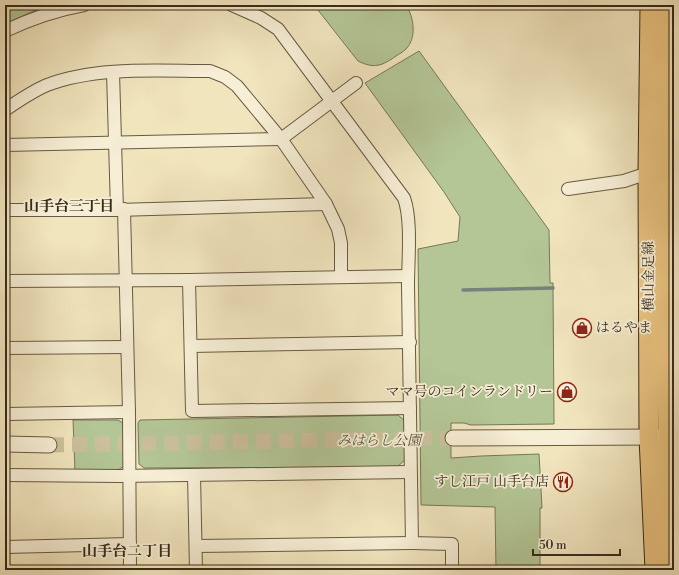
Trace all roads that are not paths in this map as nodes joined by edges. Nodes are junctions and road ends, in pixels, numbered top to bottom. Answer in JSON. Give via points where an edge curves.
{"nodes":[{"id":1,"x":84,"y":5,"type":"edge"},
{"id":2,"x":232,"y":5,"type":"edge"},
{"id":3,"x":650,"y":5,"type":"edge"},
{"id":4,"x":664,"y":5,"type":"edge"},
{"id":5,"x":5,"y":31,"type":"edge"},
{"id":6,"x":114,"y":72,"type":"junction"},
{"id":7,"x":356,"y":83,"type":"dead end"},
{"id":8,"x":332,"y":100,"type":"junction"},
{"id":9,"x":5,"y":110,"type":"edge"},
{"id":10,"x":281,"y":139,"type":"junction"},
{"id":11,"x":115,"y":142,"type":"junction"},
{"id":12,"x":5,"y":145,"type":"edge"},
{"id":13,"x":648,"y":173,"type":"junction"},
{"id":14,"x":568,"y":189,"type":"dead end"},
{"id":15,"x":326,"y":204,"type":"junction"},
{"id":16,"x":120,"y":209,"type":"junction"},
{"id":17,"x":5,"y":210,"type":"edge"},
{"id":18,"x":408,"y":276,"type":"junction"},
{"id":19,"x":341,"y":277,"type":"junction"},
{"id":20,"x":126,"y":280,"type":"junction"},
{"id":21,"x":189,"y":280,"type":"junction"},
{"id":22,"x":5,"y":281,"type":"edge"},
{"id":23,"x":410,"y":342,"type":"junction"},
{"id":24,"x":191,"y":346,"type":"junction"},
{"id":25,"x":127,"y":347,"type":"junction"},
{"id":26,"x":5,"y":348,"type":"edge"},
{"id":27,"x":410,"y":408,"type":"junction"},
{"id":28,"x":129,"y":412,"type":"junction"},
{"id":29,"x":5,"y":414,"type":"edge"},
{"id":30,"x":664,"y":437,"type":"edge"},
{"id":31,"x":453,"y":438,"type":"tunnel mouth"},
{"id":32,"x":5,"y":444,"type":"edge"},
{"id":33,"x":49,"y":445,"type":"tunnel mouth"},
{"id":34,"x":410,"y":472,"type":"junction"},
{"id":35,"x":5,"y":475,"type":"edge"},
{"id":36,"x":194,"y":475,"type":"junction"},
{"id":37,"x":129,"y":476,"type":"junction"},
{"id":38,"x":412,"y":543,"type":"junction"},
{"id":39,"x":130,"y":544,"type":"junction"},
{"id":40,"x":196,"y":546,"type":"junction"},
{"id":41,"x":5,"y":547,"type":"edge"},
{"id":42,"x":130,"y":570,"type":"edge"},
{"id":43,"x":196,"y":570,"type":"edge"},
{"id":44,"x":452,"y":570,"type":"edge"},
{"id":45,"x":655,"y":570,"type":"edge"},
{"id":46,"x":670,"y":570,"type":"edge"}],
"edges":[{"from":1,"to":5,"type":"street","via":[[60,9],[22,22]]},
{"from":2,"to":8,"type":"street","via":[[278,29]]},
{"from":3,"to":13,"type":"main road","name":"横山金足線"},
{"from":4,"to":30,"type":"main road","name":"横山金足線"},
{"from":6,"to":9,"type":"street","via":[[68,79],[47,86]]},
{"from":6,"to":10,"type":"street","via":[[210,71],[225,77],[237,86]]},
{"from":6,"to":11,"type":"street"},
{"from":7,"to":8,"type":"street"},
{"from":8,"to":10,"type":"street"},
{"from":8,"to":18,"type":"street","via":[[404,198],[407,206]]},
{"from":10,"to":11,"type":"street"},
{"from":10,"to":15,"type":"street"},
{"from":11,"to":12,"type":"street"},
{"from":11,"to":16,"type":"street"},
{"from":13,"to":14,"type":"street","via":[[624,181]]},
{"from":13,"to":30,"type":"main road","name":"横山金足線"},
{"from":15,"to":16,"type":"street"},
{"from":15,"to":19,"type":"street","via":[[338,229],[341,243]]},
{"from":16,"to":17,"type":"street"},
{"from":16,"to":20,"type":"street"},
{"from":18,"to":19,"type":"street"},
{"from":18,"to":23,"type":"street"},
{"from":19,"to":21,"type":"street"},
{"from":20,"to":21,"type":"street"},
{"from":20,"to":22,"type":"street"},
{"from":20,"to":25,"type":"street"},
{"from":21,"to":24,"type":"street"},
{"from":23,"to":24,"type":"street"},
{"from":23,"to":27,"type":"street"},
{"from":24,"to":27,"type":"street","via":[[192,412]]},
{"from":25,"to":26,"type":"street"},
{"from":25,"to":28,"type":"street"},
{"from":27,"to":34,"type":"street"},
{"from":28,"to":29,"type":"street"},
{"from":28,"to":37,"type":"street"},
{"from":30,"to":31,"type":"street"},
{"from":30,"to":45,"type":"main road","name":"横山金足線"},
{"from":30,"to":46,"type":"main road","name":"横山金足線"},
{"from":32,"to":33,"type":"street"},
{"from":34,"to":36,"type":"street"},
{"from":34,"to":38,"type":"street"},
{"from":35,"to":37,"type":"street"},
{"from":36,"to":37,"type":"street"},
{"from":36,"to":40,"type":"street"},
{"from":37,"to":39,"type":"street"},
{"from":38,"to":40,"type":"street"},
{"from":38,"to":44,"type":"street","via":[[452,544]]},
{"from":39,"to":41,"type":"street"},
{"from":39,"to":42,"type":"street"},
{"from":40,"to":43,"type":"street"}]}
